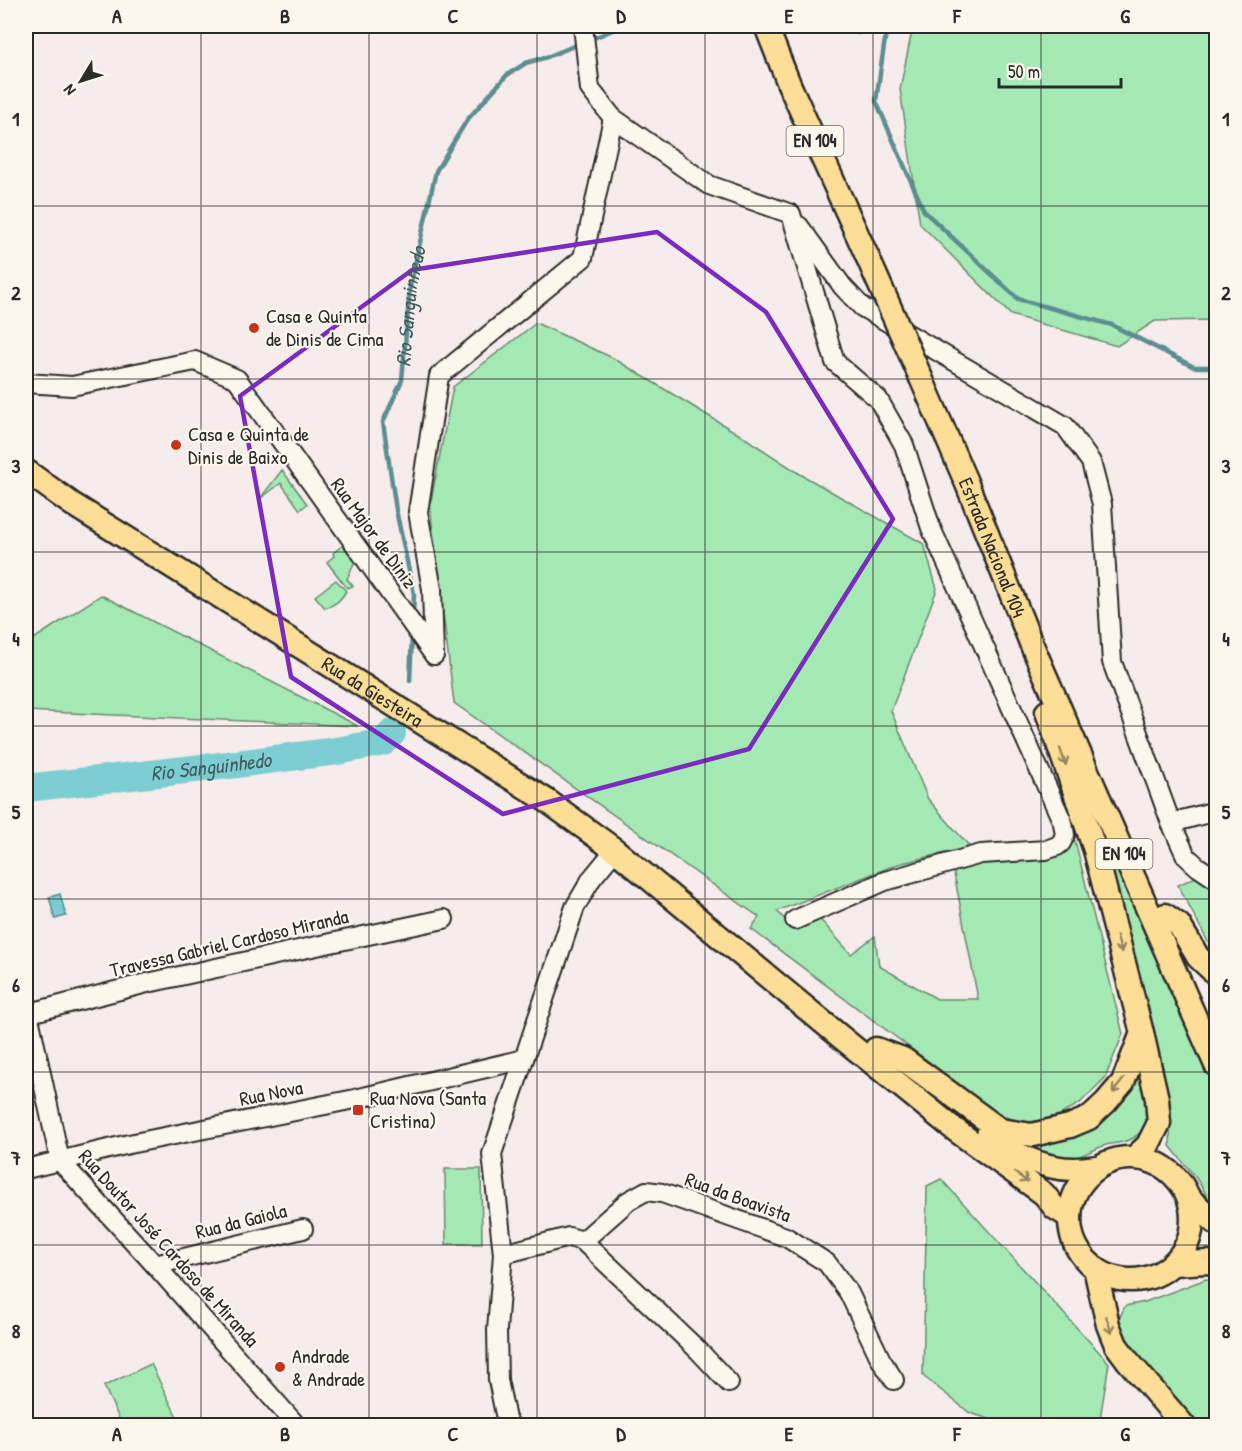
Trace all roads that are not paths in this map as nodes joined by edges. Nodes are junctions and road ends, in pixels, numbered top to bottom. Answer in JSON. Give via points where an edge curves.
{"nodes":[{"id":1,"x":766,"y":26,"type":"edge"},
{"id":2,"x":584,"y":34,"type":"edge"},
{"id":3,"x":613,"y":118,"type":"junction"},
{"id":4,"x":791,"y":214,"type":"junction"},
{"id":5,"x":26,"y":383,"type":"edge"},
{"id":6,"x":26,"y":471,"type":"edge"},
{"id":7,"x":967,"y":484,"type":"junction"},
{"id":8,"x":1031,"y":643,"type":"junction"},
{"id":9,"x":1216,"y":811,"type":"edge"},
{"id":10,"x":1172,"y":823,"type":"junction"},
{"id":11,"x":615,"y":850,"type":"junction"},
{"id":12,"x":1216,"y":879,"type":"edge"},
{"id":13,"x":1165,"y":915,"type":"junction"},
{"id":14,"x":444,"y":920,"type":"dead end"},
{"id":15,"x":795,"y":920,"type":"dead end"},
{"id":16,"x":710,"y":928,"type":"junction"},
{"id":17,"x":1216,"y":974,"type":"edge"},
{"id":18,"x":27,"y":1013,"type":"edge"},
{"id":19,"x":1216,"y":1032,"type":"edge"},
{"id":20,"x":1142,"y":1034,"type":"junction"},
{"id":21,"x":876,"y":1049,"type":"junction"},
{"id":22,"x":524,"y":1059,"type":"junction"},
{"id":23,"x":1216,"y":1065,"type":"edge"},
{"id":24,"x":1135,"y":1157,"type":"junction"},
{"id":25,"x":60,"y":1161,"type":"junction"},
{"id":26,"x":1097,"y":1167,"type":"junction"},
{"id":27,"x":26,"y":1169,"type":"edge"},
{"id":28,"x":1189,"y":1198,"type":"junction"},
{"id":29,"x":1070,"y":1217,"type":"junction"},
{"id":30,"x":1216,"y":1223,"type":"edge"},
{"id":31,"x":303,"y":1229,"type":"dead end"},
{"id":32,"x":583,"y":1241,"type":"junction"},
{"id":33,"x":503,"y":1254,"type":"junction"},
{"id":34,"x":1216,"y":1263,"type":"edge"},
{"id":35,"x":1173,"y":1264,"type":"junction"},
{"id":36,"x":155,"y":1265,"type":"junction"},
{"id":37,"x":1095,"y":1268,"type":"junction"},
{"id":38,"x":894,"y":1380,"type":"dead end"},
{"id":39,"x":729,"y":1383,"type":"dead end"},
{"id":40,"x":297,"y":1425,"type":"edge"},
{"id":41,"x":511,"y":1425,"type":"edge"},
{"id":42,"x":1184,"y":1425,"type":"edge"}],
"edges":[{"from":1,"to":7,"type":"main road","number":"EN 104","bridge":true},
{"from":2,"to":3,"type":"street","via":[[590,89]]},
{"from":3,"to":4,"type":"street","via":[[709,185]]},
{"from":3,"to":5,"type":"street","name":"Rua Major de Diniz","via":[[583,258],[439,376],[418,512],[432,589],[434,655],[237,379],[195,361],[72,386]]},
{"from":4,"to":10,"type":"street","via":[[862,308],[1065,426],[1091,462],[1102,504],[1112,662]]},
{"from":4,"to":15,"type":"street","via":[[835,362],[878,399],[904,445],[931,528],[1064,823],[1065,835],[1061,843],[1046,850],[981,854],[885,881]]},
{"from":6,"to":11,"type":"main road","name":"Rua da Giesteira","via":[[72,504],[546,801]]},
{"from":7,"to":8,"type":"main road","name":"Estrada Nacional 104","number":"EN 104"},
{"from":7,"to":13,"type":"main road","name":"Estrada Nacional 104","number":"EN 104","via":[[1046,647]]},
{"from":8,"to":20,"type":"main road","one_way":true,"via":[[1027,653],[1095,850]]},
{"from":8,"to":23,"type":"main road","name":"Estrada Nacional 104","number":"EN 104"},
{"from":9,"to":10,"type":"street"},
{"from":10,"to":12,"type":"street","via":[[1186,856]]},
{"from":11,"to":16,"type":"main road","name":"Rua da Giesteira"},
{"from":11,"to":22,"type":"street","via":[[592,878],[575,908]]},
{"from":13,"to":17,"type":"main road","via":[[1179,925],[1198,957]]},
{"from":13,"to":19,"type":"main road","name":"Estrada Nacional 104","number":"EN 104"},
{"from":14,"to":18,"type":"street","name":"Travessa Gabriel Cardoso Miranda"},
{"from":16,"to":21,"type":"main road"},
{"from":16,"to":29,"type":"main road","one_way":true,"via":[[954,1129]]},
{"from":18,"to":25,"type":"street","name":"Rua Doutor José Cardoso de Miranda"},
{"from":20,"to":21,"type":"main road","one_way":true,"via":[[1123,1082],[1089,1118],[1032,1136],[1000,1130],[903,1059]]},
{"from":20,"to":24,"type":"main road","via":[[1159,1123],[1148,1145]]},
{"from":21,"to":26,"type":"main road","via":[[1025,1159],[1074,1169]]},
{"from":22,"to":25,"type":"street","name":"Rua Nova"},
{"from":22,"to":33,"type":"street","via":[[492,1154]]},
{"from":24,"to":26,"type":"main road"},
{"from":24,"to":28,"type":"main road","via":[[1168,1170],[1181,1182]]},
{"from":25,"to":27,"type":"street","name":"Rua Nova"},
{"from":25,"to":36,"type":"street","name":"Rua Doutor José Cardoso de Miranda"},
{"from":26,"to":29,"type":"main road","via":[[1083,1180],[1073,1198]]},
{"from":28,"to":30,"type":"main road"},
{"from":28,"to":35,"type":"main road","via":[[1191,1234]]},
{"from":29,"to":37,"type":"main road","via":[[1072,1237]]},
{"from":31,"to":36,"type":"street","name":"Rua da Gaiola"},
{"from":32,"to":33,"type":"street","via":[[569,1237]]},
{"from":32,"to":38,"type":"street","name":"Rua da Boavista","via":[[628,1201],[646,1191],[662,1192],[786,1237],[827,1263],[849,1293]]},
{"from":32,"to":39,"type":"street"},
{"from":33,"to":41,"type":"street","via":[[498,1380],[506,1419]]},
{"from":34,"to":35,"type":"main road"},
{"from":35,"to":37,"type":"main road","via":[[1143,1280],[1109,1276]]},
{"from":36,"to":40,"type":"street","name":"Rua Doutor José Cardoso de Miranda"},
{"from":37,"to":42,"type":"main road","one_way":true,"via":[[1116,1345]]}]}
